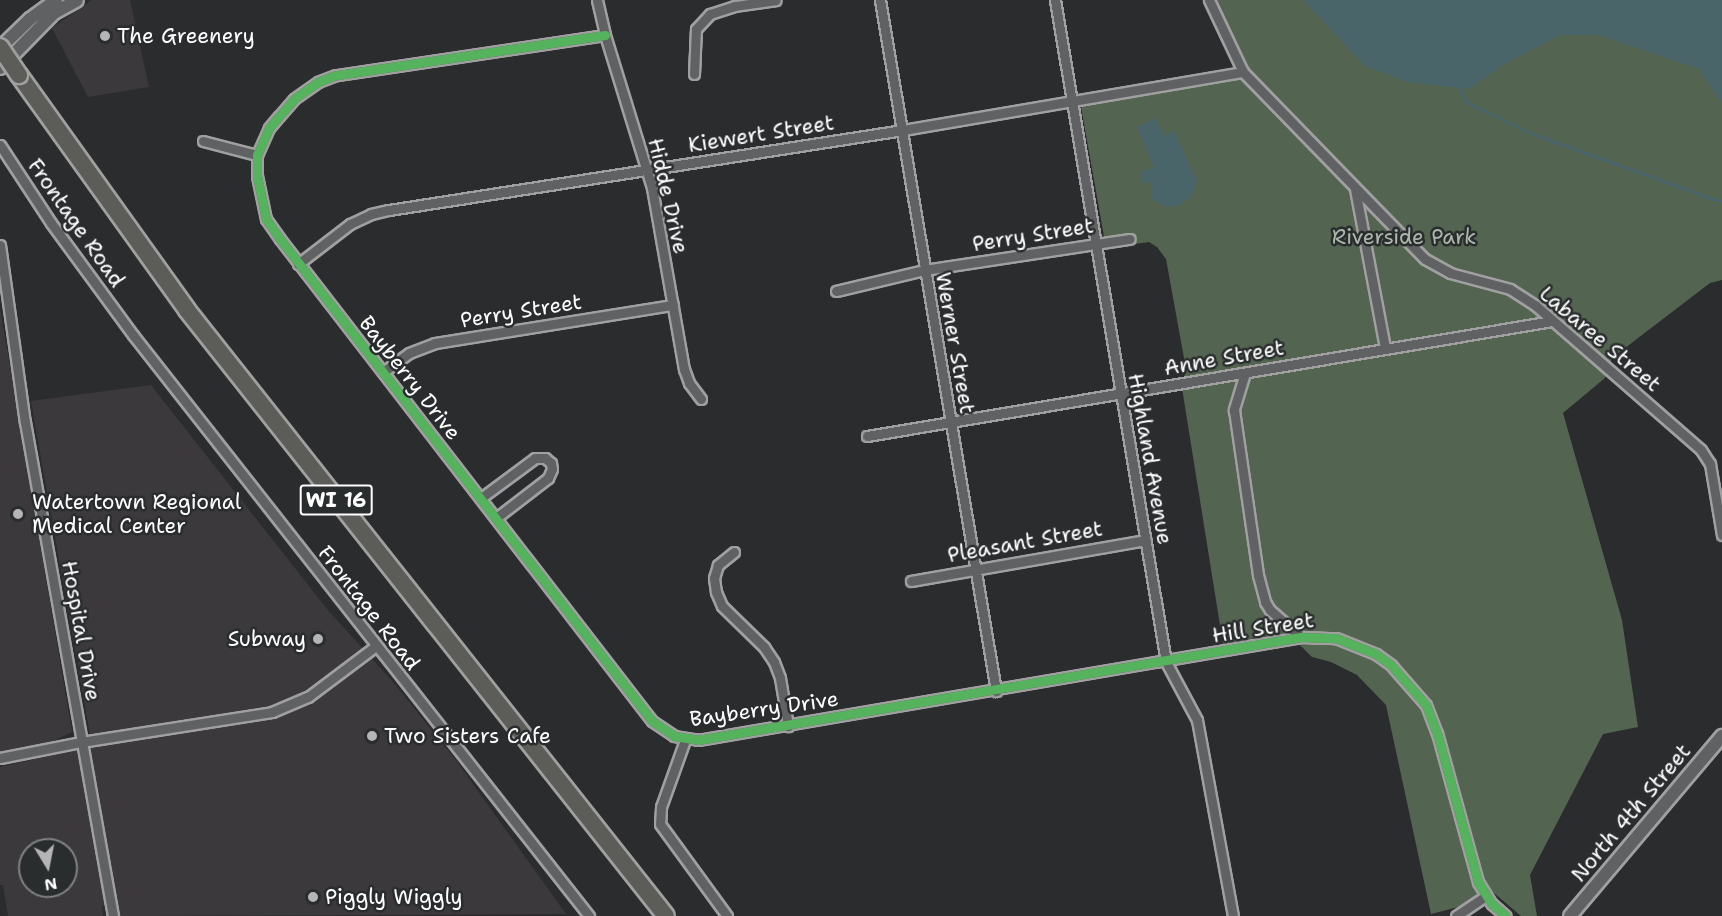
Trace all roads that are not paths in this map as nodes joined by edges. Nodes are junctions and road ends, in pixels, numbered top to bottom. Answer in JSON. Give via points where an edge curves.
{"nodes":[{"id":1,"x":56,"y":0,"type":"edge"},
{"id":2,"x":77,"y":0,"type":"edge"},
{"id":3,"x":597,"y":0,"type":"edge"},
{"id":4,"x":776,"y":0,"type":"edge"},
{"id":5,"x":880,"y":0,"type":"edge"},
{"id":6,"x":1055,"y":0,"type":"edge"},
{"id":7,"x":1209,"y":0,"type":"edge"},
{"id":8,"x":604,"y":35,"type":"junction"},
{"id":9,"x":0,"y":47,"type":"edge"},
{"id":10,"x":0,"y":68,"type":"edge"},
{"id":11,"x":1243,"y":72,"type":"junction"},
{"id":12,"x":694,"y":74,"type":"dead end"},
{"id":13,"x":1072,"y":100,"type":"junction"},
{"id":14,"x":903,"y":130,"type":"junction"},
{"id":15,"x":203,"y":141,"type":"dead end"},
{"id":16,"x":0,"y":145,"type":"edge"},
{"id":17,"x":257,"y":155,"type":"junction"},
{"id":18,"x":648,"y":170,"type":"junction"},
{"id":19,"x":1362,"y":202,"type":"junction"},
{"id":20,"x":1130,"y":239,"type":"dead end"},
{"id":21,"x":1095,"y":243,"type":"junction"},
{"id":22,"x":0,"y":245,"type":"edge"},
{"id":23,"x":298,"y":264,"type":"junction"},
{"id":24,"x":924,"y":270,"type":"junction"},
{"id":25,"x":836,"y":291,"type":"dead end"},
{"id":26,"x":673,"y":305,"type":"junction"},
{"id":27,"x":1552,"y":321,"type":"junction"},
{"id":28,"x":1385,"y":348,"type":"junction"},
{"id":29,"x":383,"y":372,"type":"junction"},
{"id":30,"x":1245,"y":373,"type":"junction"},
{"id":31,"x":1121,"y":394,"type":"junction"},
{"id":32,"x":701,"y":399,"type":"dead end"},
{"id":33,"x":950,"y":422,"type":"junction"},
{"id":34,"x":867,"y":436,"type":"dead end"},
{"id":35,"x":481,"y":498,"type":"junction"},
{"id":36,"x":496,"y":518,"type":"junction"},
{"id":37,"x":1722,"y":535,"type":"edge"},
{"id":38,"x":1145,"y":540,"type":"junction"},
{"id":39,"x":734,"y":552,"type":"dead end"},
{"id":40,"x":974,"y":568,"type":"junction"},
{"id":41,"x":911,"y":581,"type":"dead end"},
{"id":42,"x":1301,"y":637,"type":"junction"},
{"id":43,"x":376,"y":646,"type":"junction"},
{"id":44,"x":1166,"y":662,"type":"junction"},
{"id":45,"x":996,"y":691,"type":"junction"},
{"id":46,"x":892,"y":708,"type":"joint"},
{"id":47,"x":788,"y":726,"type":"junction"},
{"id":48,"x":1722,"y":736,"type":"edge"},
{"id":49,"x":685,"y":740,"type":"junction"},
{"id":50,"x":81,"y":742,"type":"junction"},
{"id":51,"x":0,"y":758,"type":"edge"},
{"id":52,"x":1486,"y":896,"type":"junction"},
{"id":53,"x":113,"y":916,"type":"edge"},
{"id":54,"x":589,"y":916,"type":"edge"},
{"id":55,"x":666,"y":916,"type":"edge"},
{"id":56,"x":727,"y":916,"type":"edge"},
{"id":57,"x":1233,"y":916,"type":"edge"},
{"id":58,"x":1456,"y":916,"type":"edge"},
{"id":59,"x":1506,"y":916,"type":"edge"},
{"id":60,"x":1570,"y":916,"type":"edge"}],
"edges":[{"from":1,"to":9,"type":"street"},
{"from":2,"to":10,"type":"street","via":[[54,13]]},
{"from":3,"to":8,"type":"street","name":"Hidde Drive"},
{"from":4,"to":12,"type":"street","via":[[710,14],[696,29]]},
{"from":5,"to":14,"type":"street","name":"Werner Street"},
{"from":6,"to":13,"type":"street","name":"Highland Avenue"},
{"from":7,"to":11,"type":"street"},
{"from":8,"to":17,"type":"street","name":"Bayberry Drive","via":[[336,75],[294,99],[269,129]]},
{"from":8,"to":18,"type":"street","name":"Hidde Drive"},
{"from":9,"to":55,"type":"highway","number":"WI 16","bridge":true,"via":[[187,310]]},
{"from":11,"to":13,"type":"street","name":"Kiewert Street"},
{"from":11,"to":19,"type":"street","via":[[1355,189]]},
{"from":13,"to":14,"type":"street","name":"Kiewert Street"},
{"from":13,"to":21,"type":"street","name":"Highland Avenue"},
{"from":14,"to":18,"type":"street","name":"Kiewert Street"},
{"from":14,"to":24,"type":"street","name":"Werner Street"},
{"from":15,"to":17,"type":"street"},
{"from":16,"to":43,"type":"street","name":"Frontage Road","via":[[51,223],[134,335]]},
{"from":17,"to":23,"type":"street","name":"Bayberry Drive","via":[[266,219]]},
{"from":18,"to":23,"type":"street","name":"Kiewert Street","via":[[371,214],[350,224]]},
{"from":18,"to":26,"type":"street","name":"Hidde Drive"},
{"from":19,"to":27,"type":"street","name":"Labaree Street","via":[[1432,264],[1510,290]]},
{"from":19,"to":28,"type":"street"},
{"from":20,"to":21,"type":"street","name":"Perry Street"},
{"from":21,"to":24,"type":"street","name":"Perry Street"},
{"from":21,"to":31,"type":"street","name":"Highland Avenue"},
{"from":22,"to":50,"type":"street","name":"Hospital Drive","via":[[25,422]]},
{"from":23,"to":29,"type":"street","name":"Bayberry Drive"},
{"from":24,"to":25,"type":"street","name":"Perry Street"},
{"from":24,"to":33,"type":"street","name":"Werner Street"},
{"from":26,"to":29,"type":"street","name":"Perry Street","via":[[435,343],[409,353]]},
{"from":26,"to":32,"type":"street","name":"Hidde Drive","via":[[684,369]]},
{"from":27,"to":28,"type":"street","name":"Anne Street"},
{"from":27,"to":37,"type":"street","name":"Labaree Street","via":[[1701,450],[1710,464]]},
{"from":28,"to":30,"type":"street","name":"Anne Street"},
{"from":29,"to":35,"type":"street","name":"Bayberry Drive"},
{"from":30,"to":31,"type":"street","name":"Anne Street"},
{"from":30,"to":42,"type":"street","via":[[1234,410],[1258,574],[1270,610]]},
{"from":31,"to":33,"type":"street","name":"Anne Street"},
{"from":31,"to":38,"type":"street","name":"Highland Avenue"},
{"from":33,"to":34,"type":"street","name":"Anne Street"},
{"from":33,"to":40,"type":"street","name":"Werner Street"},
{"from":35,"to":36,"type":"street","name":"Bayberry Drive"},
{"from":35,"to":36,"type":"street","via":[[535,458],[551,463],[548,478]]},
{"from":36,"to":49,"type":"street","name":"Bayberry Drive","via":[[652,721]]},
{"from":38,"to":40,"type":"street","name":"Pleasant Street"},
{"from":38,"to":44,"type":"street","name":"Highland Avenue"},
{"from":39,"to":47,"type":"street","via":[[718,565],[714,578],[716,592],[722,606],[774,662]]},
{"from":40,"to":41,"type":"street","name":"Pleasant Street"},
{"from":40,"to":45,"type":"street","name":"Werner Street"},
{"from":42,"to":44,"type":"street","name":"Hill Street"},
{"from":42,"to":52,"type":"street","name":"Hill Street","via":[[1336,638],[1376,654],[1419,695],[1437,733],[1473,867]]},
{"from":43,"to":50,"type":"street","via":[[292,706]]},
{"from":43,"to":54,"type":"street","name":"Frontage Road"},
{"from":44,"to":45,"type":"street","name":"Hill Street"},
{"from":44,"to":57,"type":"street","name":"Highland Avenue","via":[[1197,720]]},
{"from":45,"to":46,"type":"street","name":"Hill Street"},
{"from":46,"to":47,"type":"street","name":"Bayberry Drive"},
{"from":47,"to":49,"type":"street","name":"Bayberry Drive"},
{"from":48,"to":60,"type":"street","name":"North 4th Street"},
{"from":49,"to":56,"type":"street","via":[[661,807],[660,824]]},
{"from":50,"to":51,"type":"street"},
{"from":50,"to":53,"type":"street","name":"Hospital Drive"},
{"from":52,"to":58,"type":"street"},
{"from":52,"to":59,"type":"street","name":"Hill Street"}]}
